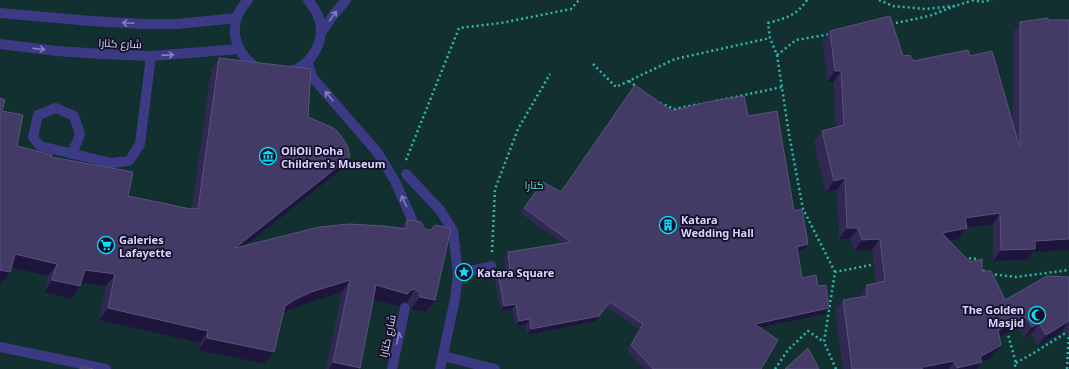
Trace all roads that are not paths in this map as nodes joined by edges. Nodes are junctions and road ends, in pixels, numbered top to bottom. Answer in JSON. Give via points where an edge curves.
{"nodes":[{"id":1,"x":248,"y":0,"type":"edge"},
{"id":2,"x":308,"y":0,"type":"edge"},
{"id":3,"x":346,"y":0,"type":"edge"},
{"id":4,"x":0,"y":13,"type":"edge"},
{"id":5,"x":237,"y":18,"type":"junction"},
{"id":6,"x":321,"y":33,"type":"junction"},
{"id":7,"x":0,"y":44,"type":"edge"},
{"id":8,"x":239,"y":49,"type":"junction"},
{"id":9,"x":151,"y":56,"type":"junction"},
{"id":10,"x":307,"y":62,"type":"junction"},
{"id":11,"x":72,"y":154,"type":"junction"},
{"id":12,"x":406,"y":174,"type":"road end"},
{"id":13,"x":420,"y":236,"type":"edge"},
{"id":14,"x":491,"y":266,"type":"road end"},
{"id":15,"x":458,"y":274,"type":"junction"},
{"id":16,"x":405,"y":308,"type":"edge"},
{"id":17,"x":0,"y":347,"type":"edge"},
{"id":18,"x":443,"y":356,"type":"junction"},
{"id":19,"x":106,"y":369,"type":"edge"},
{"id":20,"x":392,"y":369,"type":"edge"},
{"id":21,"x":440,"y":369,"type":"edge"},
{"id":22,"x":495,"y":369,"type":"edge"}],
"edges":[{"from":1,"to":5,"type":"street"},
{"from":2,"to":6,"type":"street","via":[[318,15]]},
{"from":6,"to":3,"type":"street","one_way":true},
{"from":5,"to":4,"type":"street","name":"شارع كتارا","one_way":true,"via":[[177,24],[144,24]]},
{"from":5,"to":8,"type":"street","via":[[235,34]]},
{"from":6,"to":10,"type":"street","via":[[316,49]]},
{"from":7,"to":9,"type":"street","name":"شارع كتارا","one_way":true,"via":[[72,52]]},
{"from":9,"to":8,"type":"street","name":"شارع كتارا","one_way":true},
{"from":8,"to":10,"type":"street","via":[[252,64],[273,73],[290,72]]},
{"from":9,"to":11,"type":"street","via":[[140,144],[129,161],[111,163]]},
{"from":13,"to":10,"type":"street","one_way":true,"via":[[395,181],[378,153],[313,78]]},
{"from":11,"to":11,"type":"street","via":[[40,146],[32,137],[38,115],[56,108],[74,116],[80,134]]},
{"from":12,"to":15,"type":"street","via":[[440,210],[453,231]]},
{"from":14,"to":15,"type":"street"},
{"from":15,"to":18,"type":"street"},
{"from":20,"to":16,"type":"street","name":"شارع كتارا","one_way":true},
{"from":17,"to":19,"type":"street"},
{"from":18,"to":21,"type":"street"},
{"from":18,"to":22,"type":"street"}]}
